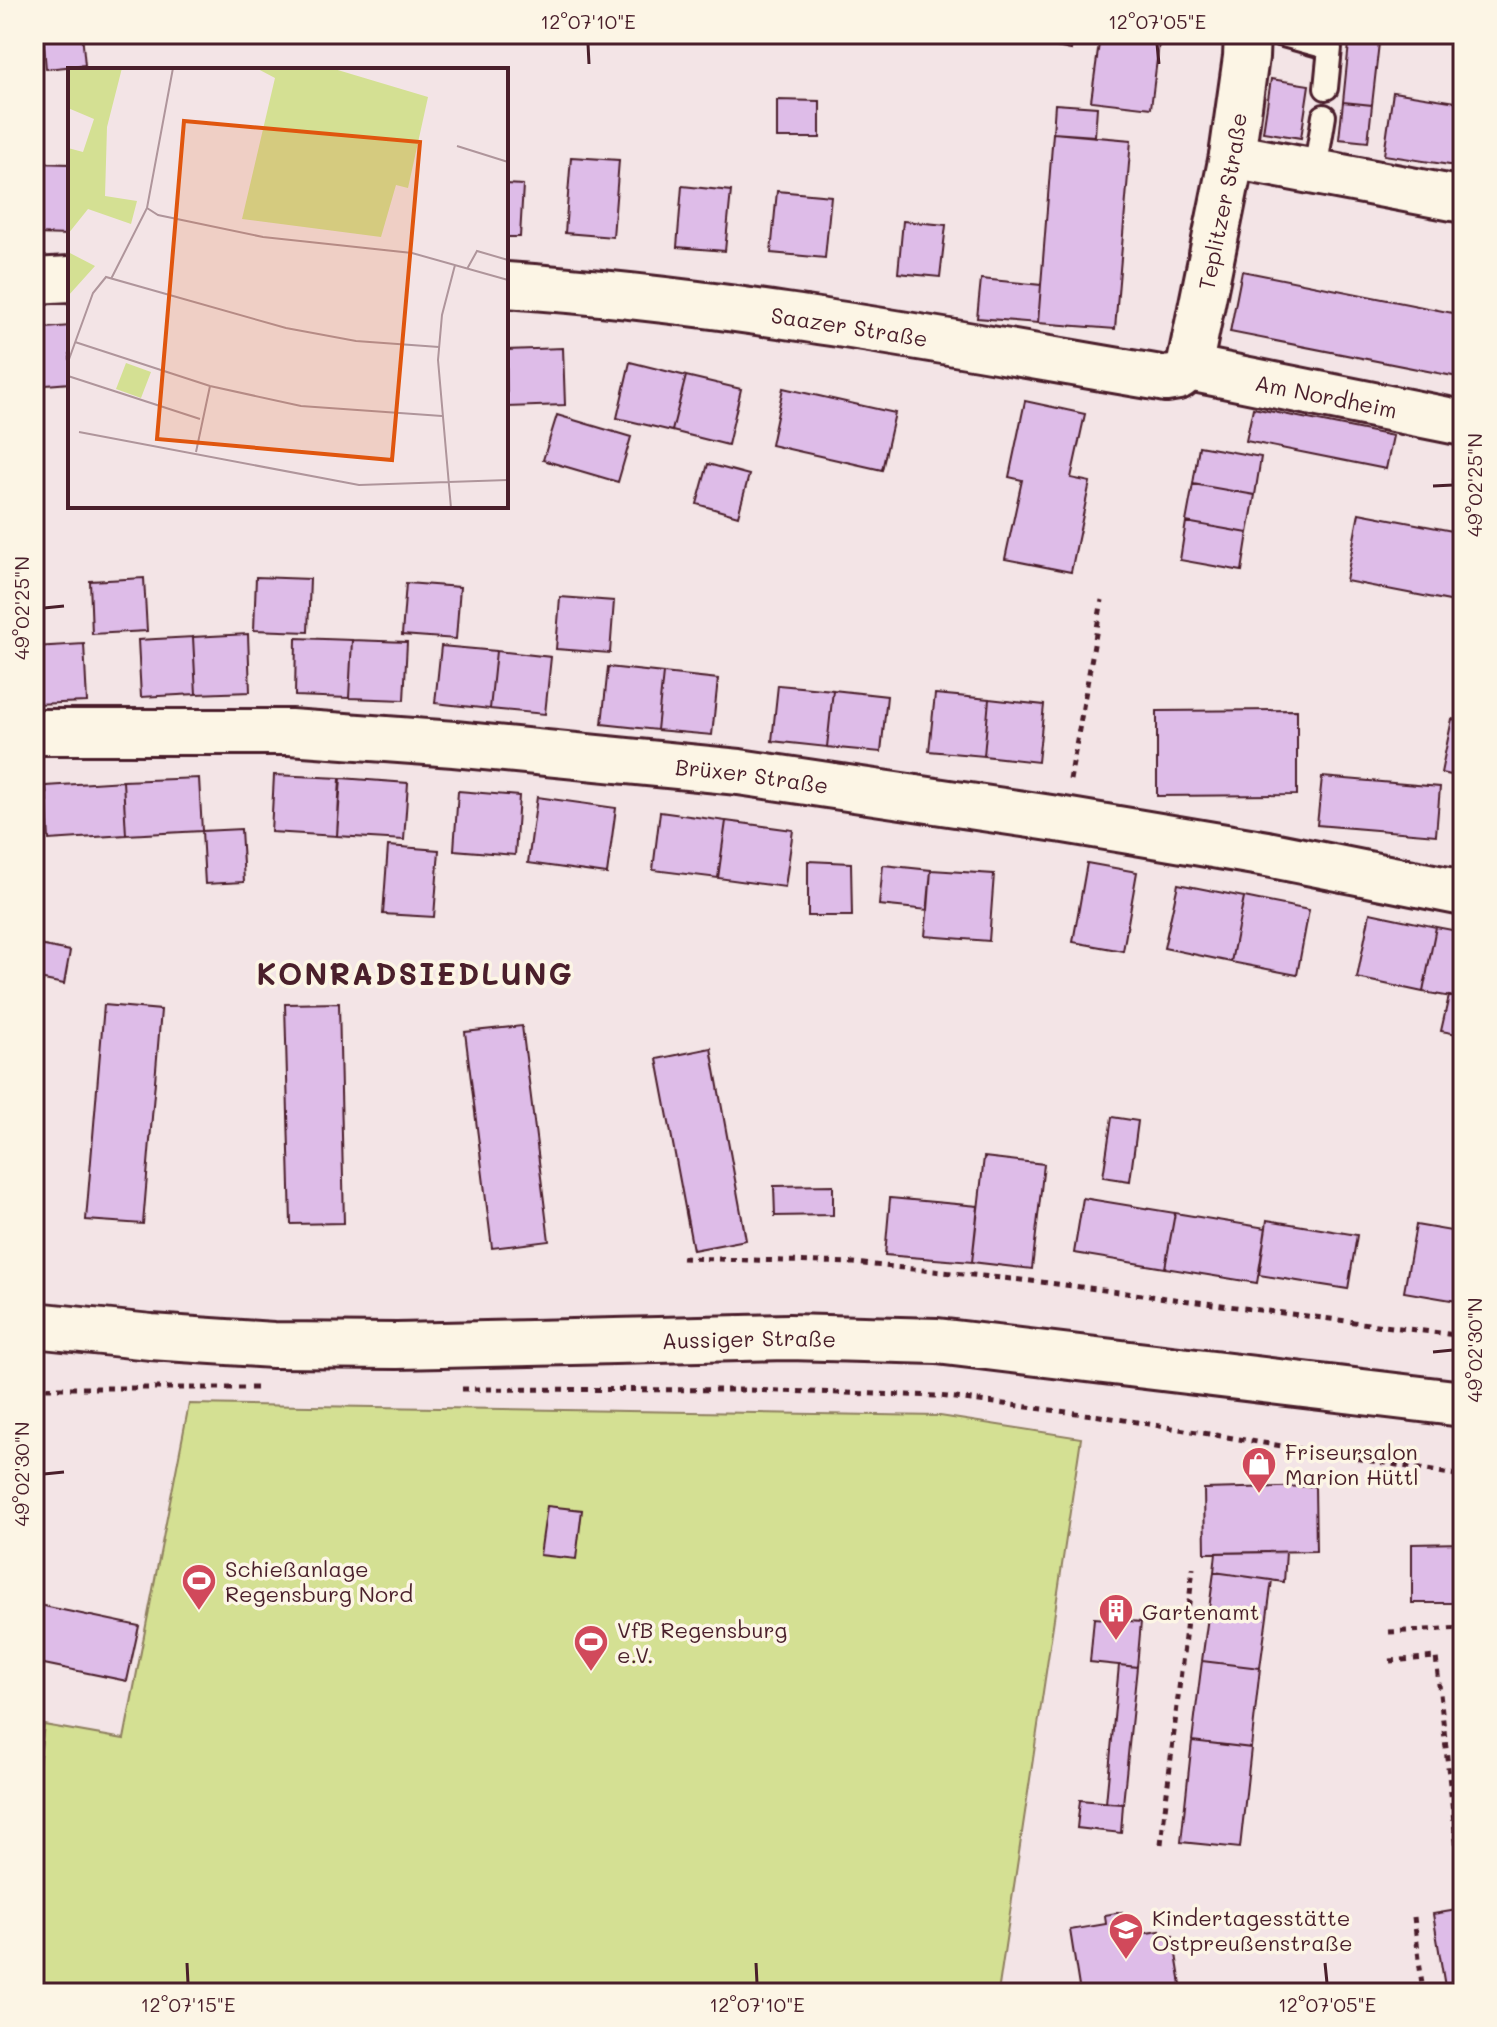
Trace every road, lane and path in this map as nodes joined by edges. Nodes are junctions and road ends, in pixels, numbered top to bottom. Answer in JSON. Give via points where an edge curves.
{"nodes":[{"id":1,"x":1247,"y":34,"type":"edge"},
{"id":2,"x":1279,"y":34,"type":"edge"},
{"id":3,"x":1326,"y":88,"type":"dead end"},
{"id":4,"x":1324,"y":116,"type":"dead end"},
{"id":5,"x":1232,"y":156,"type":"junction"},
{"id":6,"x":1315,"y":171,"type":"junction"},
{"id":7,"x":1463,"y":200,"type":"edge"},
{"id":8,"x":68,"y":279,"type":"edge"},
{"id":9,"x":34,"y":281,"type":"edge"},
{"id":10,"x":508,"y":285,"type":"edge"},
{"id":11,"x":1189,"y":368,"type":"junction"},
{"id":12,"x":1463,"y":423,"type":"edge"},
{"id":13,"x":1102,"y":600,"type":"dead end"},
{"id":14,"x":34,"y":732,"type":"edge"},
{"id":15,"x":1064,"y":820,"type":"junction"},
{"id":16,"x":1463,"y":893,"type":"edge"},
{"id":17,"x":682,"y":1258,"type":"dead end"},
{"id":18,"x":34,"y":1325,"type":"edge"},
{"id":19,"x":1463,"y":1336,"type":"edge"},
{"id":20,"x":34,"y":1388,"type":"edge"},
{"id":21,"x":257,"y":1388,"type":"dead end"},
{"id":22,"x":447,"y":1389,"type":"dead end"},
{"id":23,"x":1463,"y":1404,"type":"edge"},
{"id":24,"x":1463,"y":1476,"type":"edge"},
{"id":25,"x":1193,"y":1568,"type":"dead end"},
{"id":26,"x":1463,"y":1628,"type":"edge"},
{"id":27,"x":1389,"y":1632,"type":"dead end"},
{"id":28,"x":1390,"y":1661,"type":"dead end"},
{"id":29,"x":1161,"y":1844,"type":"dead end"},
{"id":30,"x":1460,"y":1876,"type":"dead end"},
{"id":31,"x":1414,"y":1917,"type":"dead end"},
{"id":32,"x":1423,"y":1993,"type":"edge"}],
"edges":[{"from":1,"to":5,"type":"street","name":"Teplitzer Straße"},
{"from":2,"to":3,"type":"lane","via":[[1330,48]]},
{"from":4,"to":6,"type":"lane"},
{"from":5,"to":6,"type":"street"},
{"from":5,"to":11,"type":"street","name":"Teplitzer Straße"},
{"from":6,"to":7,"type":"street"},
{"from":8,"to":9,"type":"street"},
{"from":10,"to":11,"type":"street","name":"Saazer Straße","via":[[602,291],[831,322],[1166,379]]},
{"from":11,"to":12,"type":"street","name":"Am Nordheim"},
{"from":13,"to":15,"type":"path"},
{"from":14,"to":15,"type":"street","name":"Brüxer Straße","via":[[290,732],[454,744],[739,772]]},
{"from":15,"to":16,"type":"street","name":"Brüxer Straße"},
{"from":17,"to":19,"type":"path","via":[[854,1263]]},
{"from":18,"to":23,"type":"street","name":"Aussiger Straße","via":[[273,1345],[789,1337],[937,1341]]},
{"from":20,"to":21,"type":"path"},
{"from":22,"to":24,"type":"path","via":[[939,1396],[1100,1416]]},
{"from":25,"to":29,"type":"path"},
{"from":26,"to":27,"type":"path"},
{"from":28,"to":30,"type":"path","via":[[1436,1657]]},
{"from":31,"to":32,"type":"path"}]}
